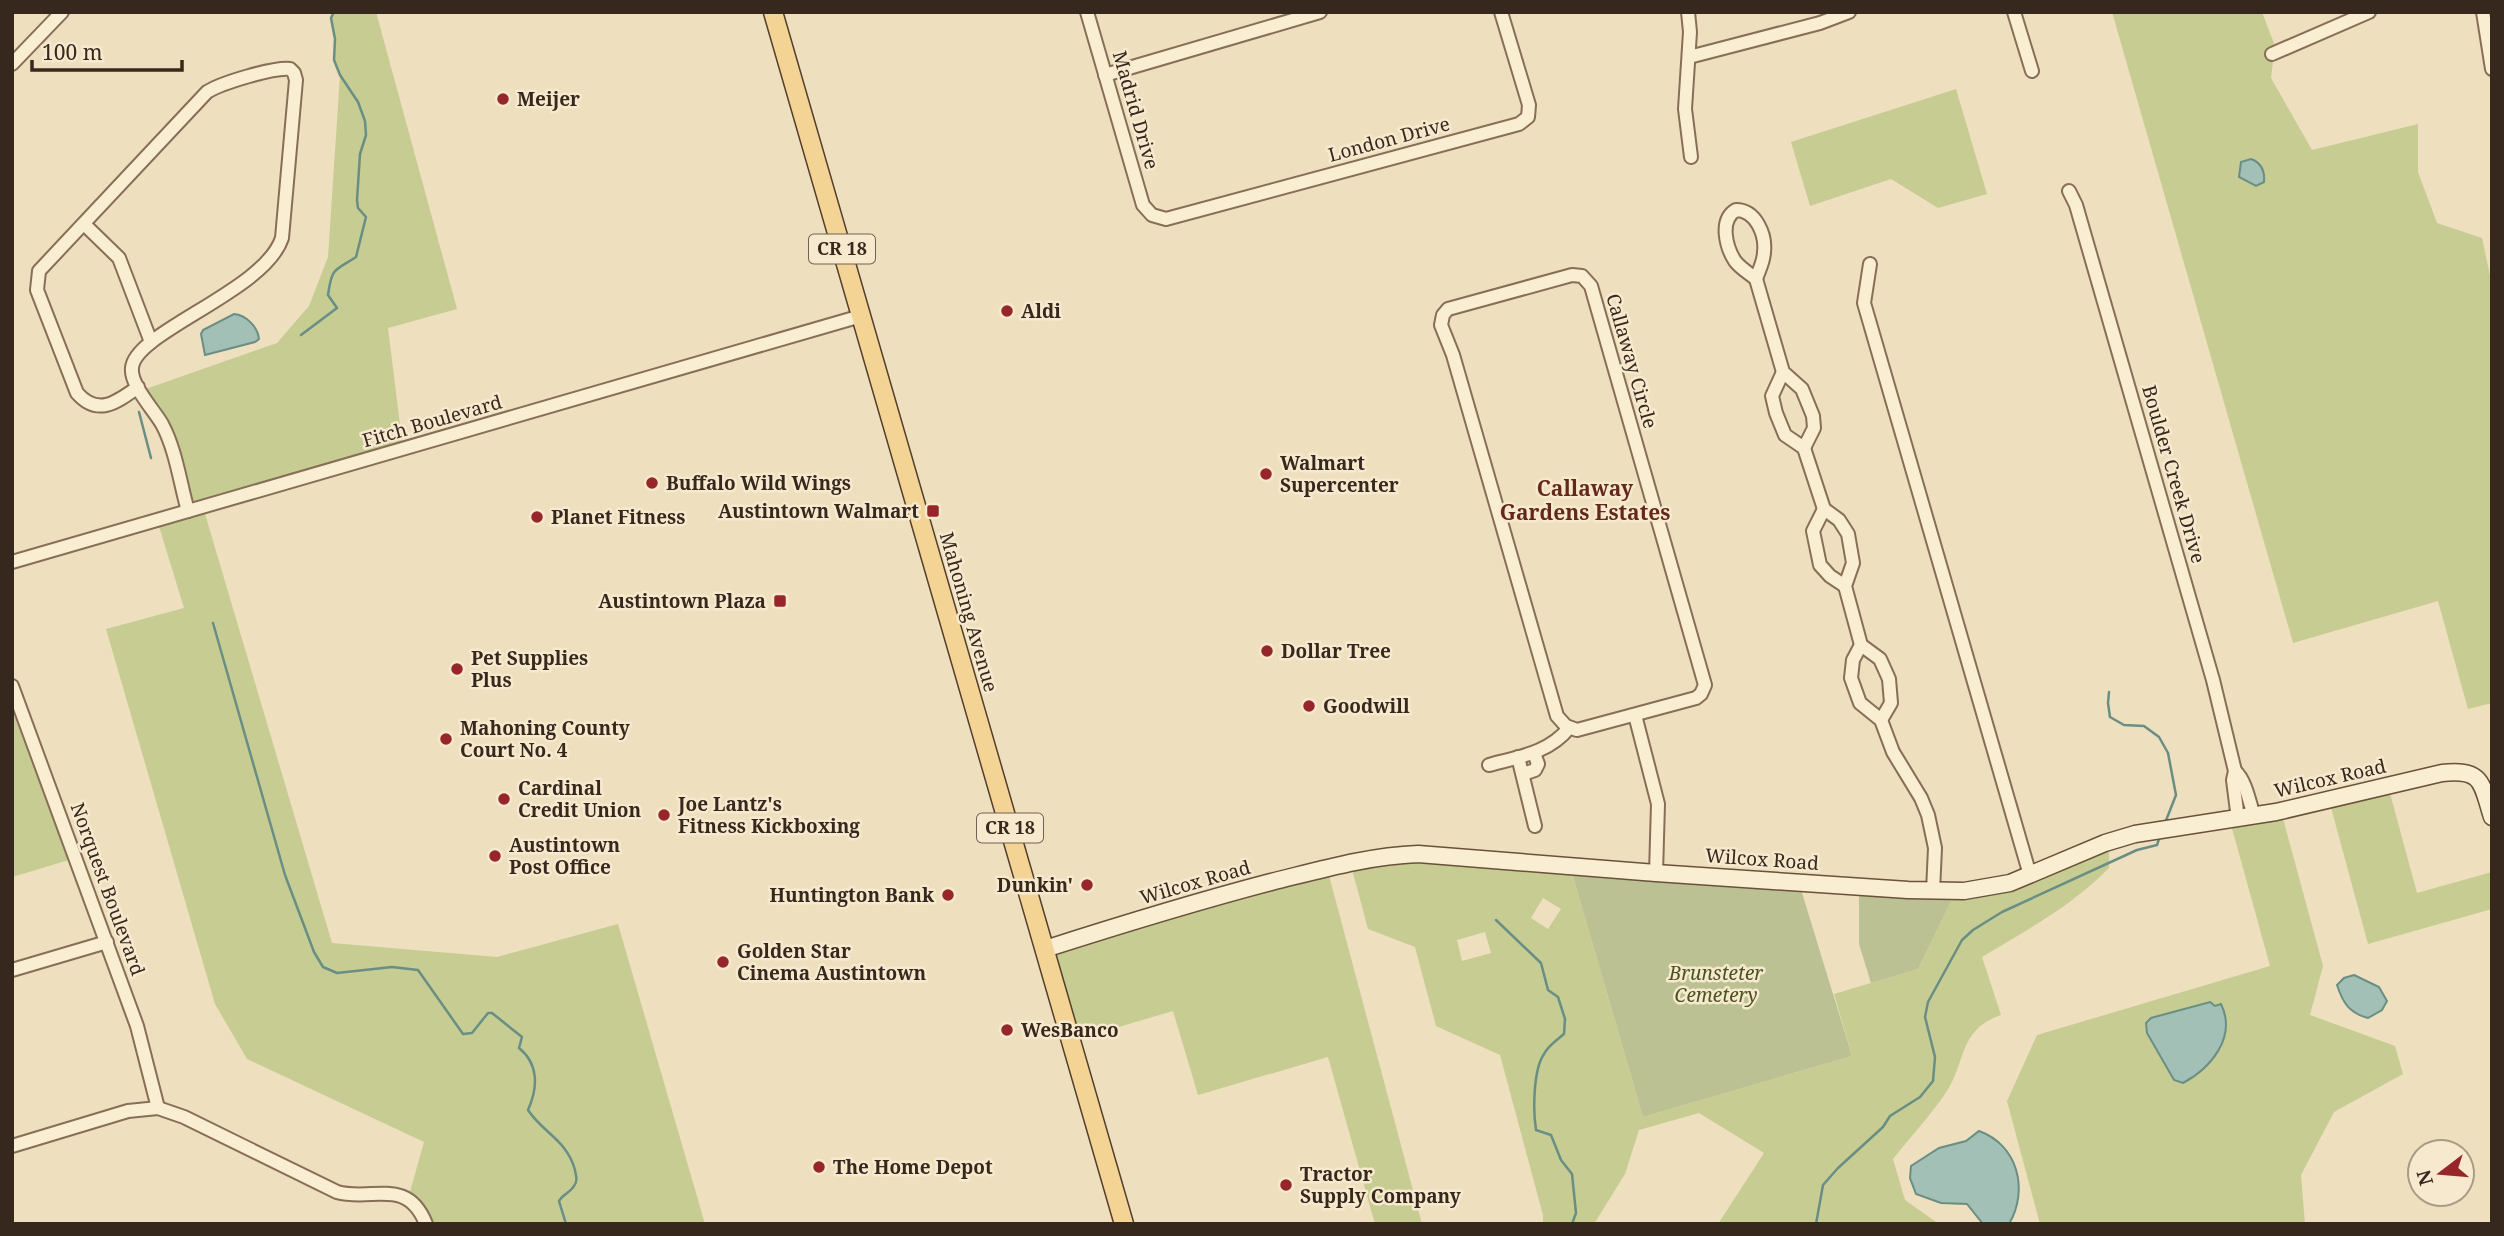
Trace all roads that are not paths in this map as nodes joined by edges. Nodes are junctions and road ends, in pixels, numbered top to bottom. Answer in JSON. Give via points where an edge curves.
{"nodes":[{"id":1,"x":62,"y":12,"type":"edge"},
{"id":2,"x":773,"y":12,"type":"edge"},
{"id":3,"x":1087,"y":12,"type":"edge"},
{"id":4,"x":1320,"y":12,"type":"edge"},
{"id":5,"x":1501,"y":12,"type":"edge"},
{"id":6,"x":1688,"y":12,"type":"edge"},
{"id":7,"x":1849,"y":12,"type":"edge"},
{"id":8,"x":2014,"y":12,"type":"edge"},
{"id":9,"x":2369,"y":12,"type":"edge"},
{"id":10,"x":2483,"y":12,"type":"edge"},
{"id":11,"x":2272,"y":54,"type":"dead end"},
{"id":12,"x":1689,"y":57,"type":"junction"},
{"id":13,"x":12,"y":64,"type":"edge"},
{"id":14,"x":2492,"y":69,"type":"edge"},
{"id":15,"x":2032,"y":71,"type":"dead end"},
{"id":16,"x":1105,"y":75,"type":"junction"},
{"id":17,"x":1691,"y":157,"type":"dead end"},
{"id":18,"x":2069,"y":191,"type":"dead end"},
{"id":19,"x":1152,"y":215,"type":"joint"},
{"id":20,"x":84,"y":224,"type":"junction"},
{"id":21,"x":1870,"y":264,"type":"dead end"},
{"id":22,"x":1756,"y":279,"type":"junction"},
{"id":23,"x":861,"y":316,"type":"junction"},
{"id":24,"x":151,"y":342,"type":"junction"},
{"id":25,"x":1783,"y":372,"type":"junction"},
{"id":26,"x":138,"y":387,"type":"junction"},
{"id":27,"x":1804,"y":448,"type":"junction"},
{"id":28,"x":1824,"y":509,"type":"junction"},
{"id":29,"x":188,"y":511,"type":"junction"},
{"id":30,"x":12,"y":562,"type":"edge"},
{"id":31,"x":1845,"y":586,"type":"junction"},
{"id":32,"x":1861,"y":645,"type":"junction"},
{"id":33,"x":12,"y":686,"type":"edge"},
{"id":34,"x":1635,"y":715,"type":"junction"},
{"id":35,"x":1881,"y":720,"type":"junction"},
{"id":36,"x":1569,"y":728,"type":"junction"},
{"id":37,"x":1534,"y":753,"type":"junction"},
{"id":38,"x":1518,"y":757,"type":"junction"},
{"id":39,"x":1489,"y":765,"type":"dead end"},
{"id":40,"x":1523,"y":774,"type":"junction"},
{"id":41,"x":2492,"y":817,"type":"edge"},
{"id":42,"x":2246,"y":818,"type":"junction"},
{"id":43,"x":1535,"y":826,"type":"dead end"},
{"id":44,"x":1656,"y":873,"type":"junction"},
{"id":45,"x":2030,"y":875,"type":"junction"},
{"id":46,"x":1933,"y":891,"type":"junction"},
{"id":47,"x":107,"y":942,"type":"junction"},
{"id":48,"x":1045,"y":949,"type":"junction"},
{"id":49,"x":12,"y":970,"type":"edge"},
{"id":50,"x":158,"y":1108,"type":"junction"},
{"id":51,"x":12,"y":1146,"type":"edge"},
{"id":52,"x":426,"y":1224,"type":"edge"},
{"id":53,"x":1124,"y":1224,"type":"edge"}],
"edges":[{"from":1,"to":13,"type":"street"},
{"from":2,"to":23,"type":"main road","name":"Mahoning Avenue","number":"CR 18"},
{"from":3,"to":16,"type":"street","name":"Madrid Drive"},
{"from":4,"to":16,"type":"street"},
{"from":5,"to":19,"type":"street","name":"London Drive","via":[[1530,105],[1528,117],[1519,124],[1167,219]]},
{"from":6,"to":12,"type":"street"},
{"from":7,"to":12,"type":"street"},
{"from":8,"to":15,"type":"street"},
{"from":9,"to":11,"type":"street"},
{"from":10,"to":14,"type":"street"},
{"from":12,"to":17,"type":"street","via":[[1685,109]]},
{"from":16,"to":19,"type":"street","name":"Madrid Drive","via":[[1143,205]]},
{"from":18,"to":42,"type":"street","name":"Boulder Creek Drive","via":[[2213,680],[2235,771],[2233,779]]},
{"from":20,"to":24,"type":"street","via":[[119,258]]},
{"from":20,"to":24,"type":"street","via":[[213,88],[285,68],[294,74],[279,249],[232,291]]},
{"from":20,"to":26,"type":"street","via":[[39,271],[37,290],[83,399],[96,405],[112,404]]},
{"from":21,"to":45,"type":"street","via":[[1864,303]]},
{"from":22,"to":22,"type":"street","via":[[1764,254],[1761,232],[1753,217],[1736,210],[1726,223],[1731,253]]},
{"from":22,"to":25,"type":"street"},
{"from":23,"to":29,"type":"street","name":"Fitch Boulevard"},
{"from":23,"to":48,"type":"main road","name":"Mahoning Avenue","number":"CR 18"},
{"from":24,"to":26,"type":"street","via":[[131,369]]},
{"from":25,"to":27,"type":"street","via":[[1802,389],[1814,416],[1814,428]]},
{"from":25,"to":27,"type":"street","via":[[1772,396],[1776,413],[1785,435]]},
{"from":26,"to":29,"type":"street","via":[[168,438]]},
{"from":27,"to":28,"type":"street"},
{"from":28,"to":31,"type":"street","via":[[1848,534],[1853,557]]},
{"from":28,"to":31,"type":"street","via":[[1813,531],[1818,556],[1824,570]]},
{"from":29,"to":30,"type":"street","name":"Fitch Boulevard"},
{"from":31,"to":32,"type":"street"},
{"from":32,"to":35,"type":"street","via":[[1851,678],[1860,704]]},
{"from":32,"to":35,"type":"street","via":[[1880,659],[1889,679],[1891,702]]},
{"from":33,"to":47,"type":"street","name":"Norquest Boulevard"},
{"from":34,"to":36,"type":"street","name":"Callaway Circle","via":[[1584,729]]},
{"from":34,"to":36,"type":"street","name":"Callaway Circle","via":[[1696,698],[1705,680],[1591,286],[1582,276],[1572,275],[1454,306],[1443,315],[1441,325],[1557,716]]},
{"from":34,"to":44,"type":"street","via":[[1658,804]]},
{"from":35,"to":46,"type":"street","via":[[1928,816],[1935,848]]},
{"from":36,"to":37,"type":"street"},
{"from":37,"to":38,"type":"street"},
{"from":37,"to":40,"type":"street","via":[[1535,770]]},
{"from":38,"to":39,"type":"street"},
{"from":38,"to":40,"type":"street"},
{"from":40,"to":43,"type":"street"},
{"from":41,"to":42,"type":"street","name":"Wilcox Road","via":[[2483,787],[2473,774],[2458,771]]},
{"from":42,"to":45,"type":"street","name":"Wilcox Road","via":[[2135,834]]},
{"from":44,"to":46,"type":"street","name":"Wilcox Road"},
{"from":44,"to":48,"type":"street","name":"Wilcox Road","via":[[1418,854],[1374,857],[1176,907]]},
{"from":45,"to":46,"type":"street","name":"Wilcox Road","via":[[1990,888]]},
{"from":47,"to":49,"type":"street"},
{"from":47,"to":50,"type":"street","name":"Norquest Boulevard","via":[[137,1026]]},
{"from":48,"to":53,"type":"main road","name":"Mahoning Avenue","number":"CR 18"},
{"from":50,"to":51,"type":"street","via":[[128,1111]]},
{"from":50,"to":52,"type":"street","via":[[337,1192],[401,1195],[414,1204]]}]}
